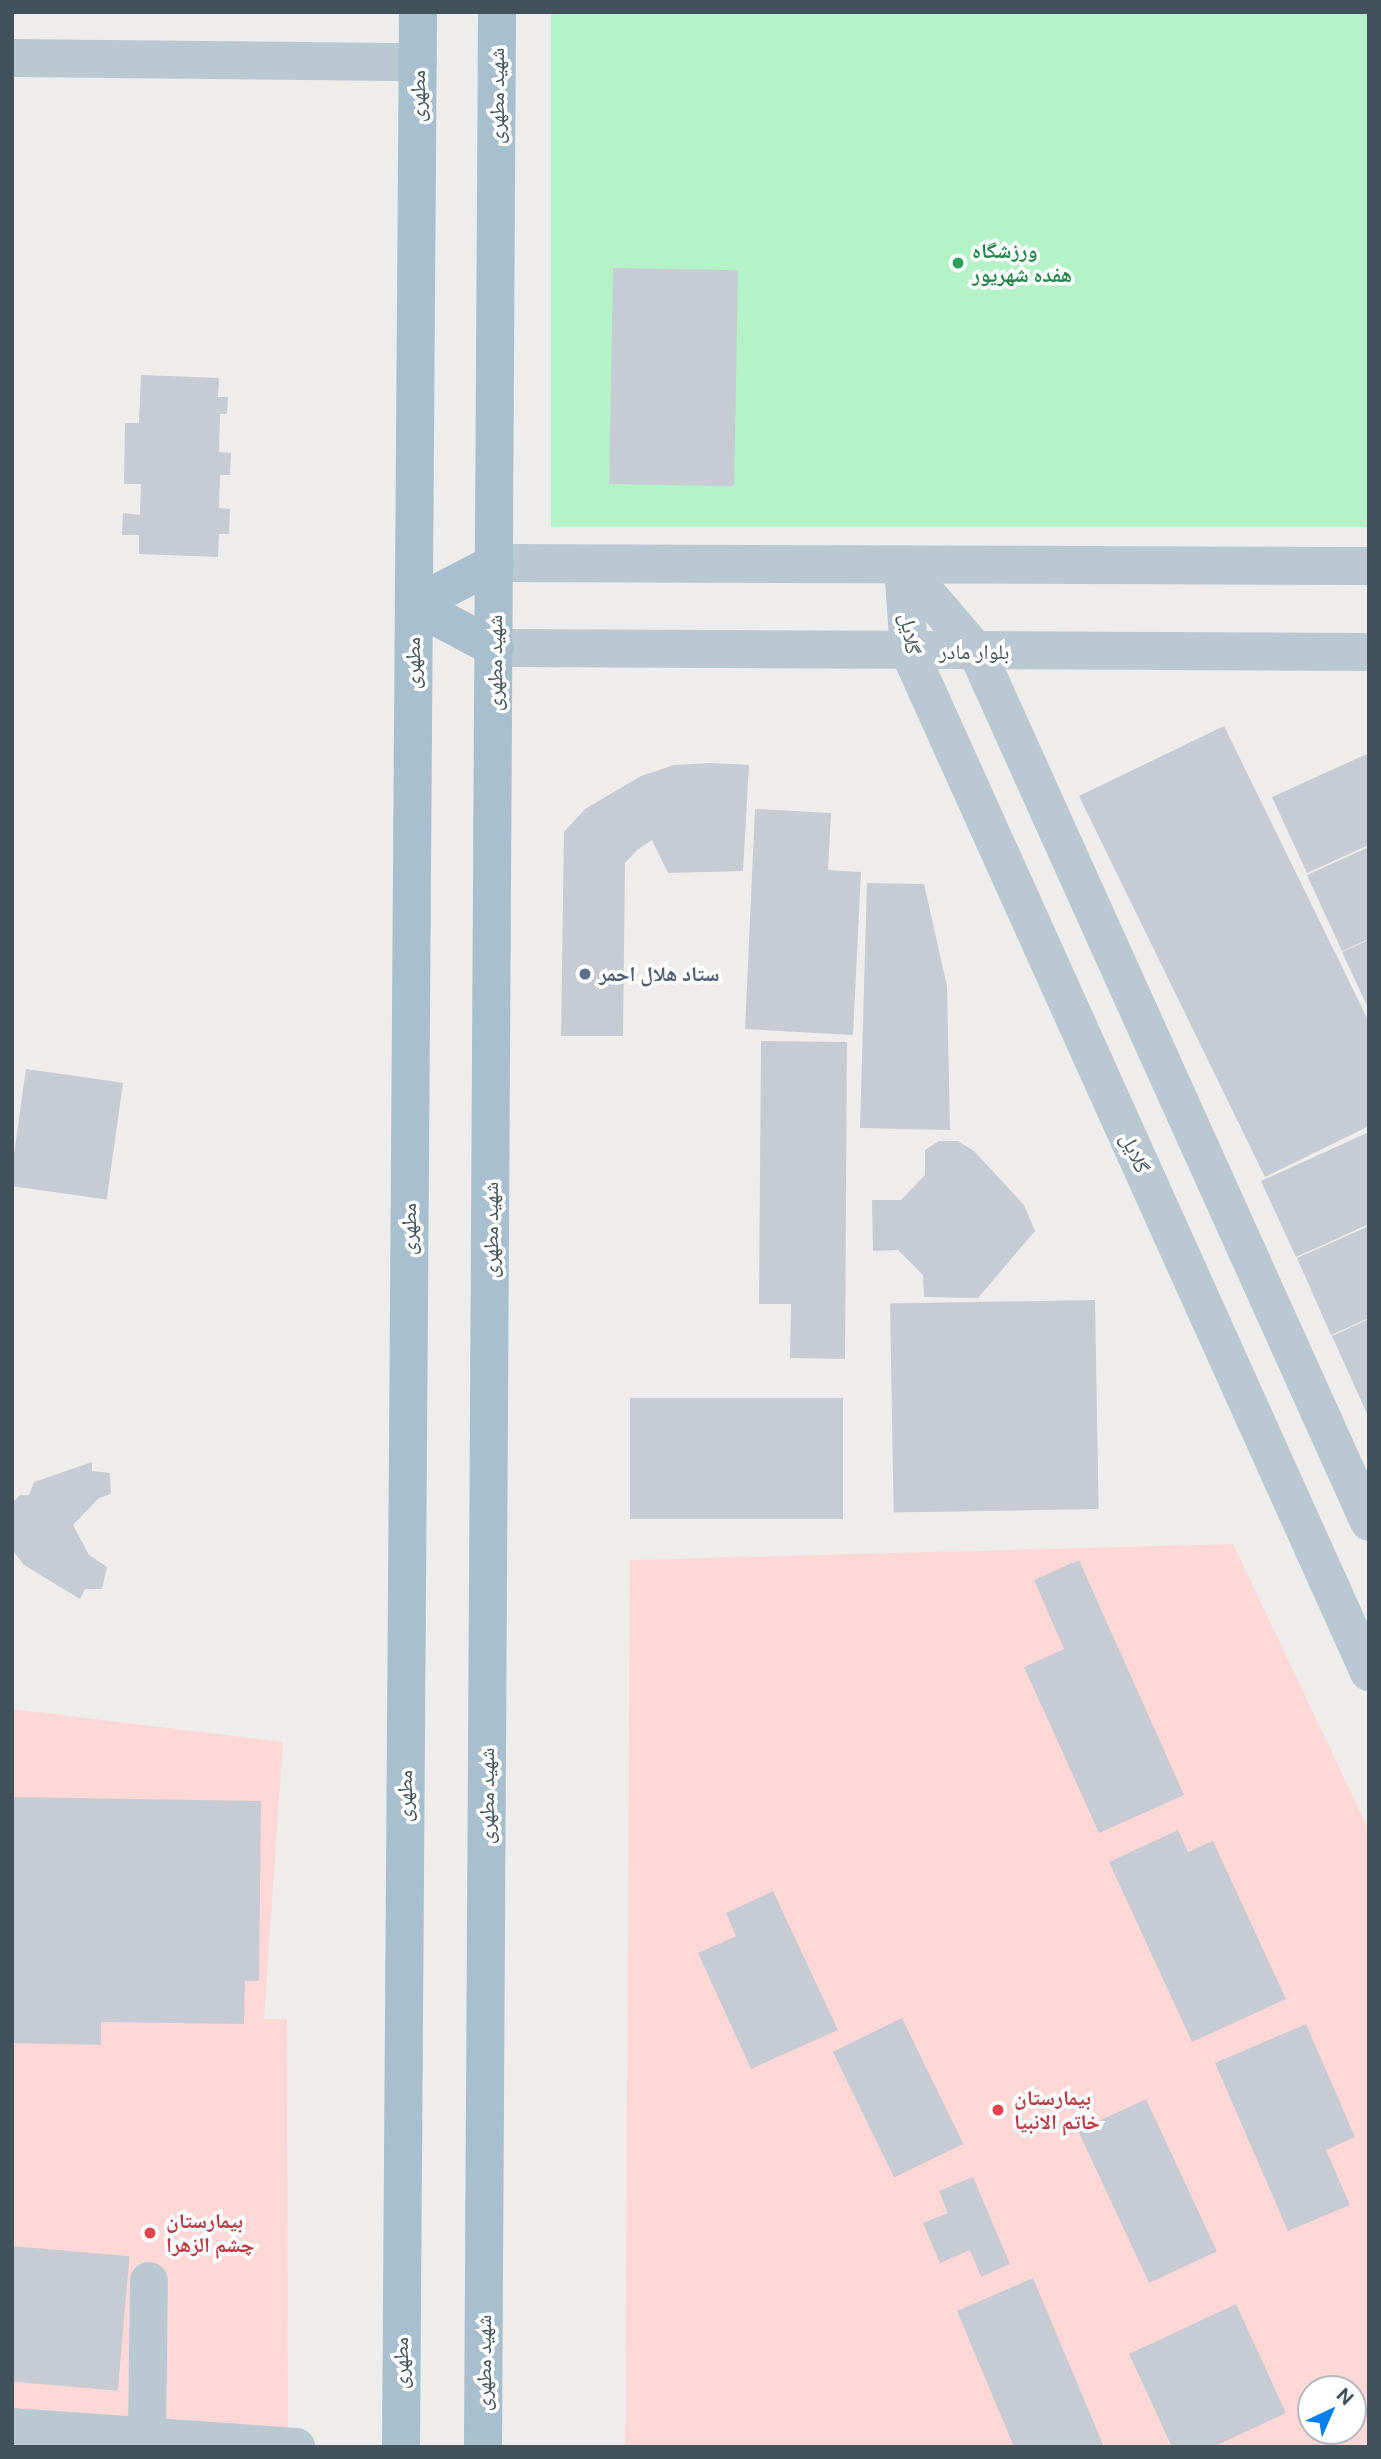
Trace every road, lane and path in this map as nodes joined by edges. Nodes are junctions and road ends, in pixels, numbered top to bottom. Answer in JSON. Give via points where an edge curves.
{"nodes":[{"id":1,"x":418,"y":12,"type":"edge"},
{"id":2,"x":497,"y":12,"type":"edge"},
{"id":3,"x":12,"y":58,"type":"edge"},
{"id":4,"x":418,"y":62,"type":"junction"},
{"id":5,"x":495,"y":563,"type":"junction"},
{"id":6,"x":903,"y":566,"type":"junction"},
{"id":7,"x":1369,"y":566,"type":"edge"},
{"id":8,"x":414,"y":605,"type":"junction"},
{"id":9,"x":495,"y":648,"type":"junction"},
{"id":10,"x":909,"y":652,"type":"junction"},
{"id":11,"x":977,"y":652,"type":"junction"},
{"id":12,"x":1369,"y":652,"type":"edge"},
{"id":13,"x":1369,"y":1522,"type":"edge"},
{"id":14,"x":1369,"y":1672,"type":"edge"},
{"id":15,"x":149,"y":2281,"type":"dead end"},
{"id":16,"x":12,"y":2427,"type":"edge"},
{"id":17,"x":147,"y":2437,"type":"junction"},
{"id":18,"x":296,"y":2447,"type":"edge"},
{"id":19,"x":401,"y":2447,"type":"edge"},
{"id":20,"x":483,"y":2447,"type":"edge"}],
"edges":[{"from":1,"to":4,"type":"main road","name":"مطهری"},
{"from":2,"to":5,"type":"main road","name":"شهید مطهری"},
{"from":3,"to":4,"type":"street"},
{"from":4,"to":8,"type":"main road","name":"مطهری"},
{"from":5,"to":6,"type":"street"},
{"from":5,"to":8,"type":"main road"},
{"from":5,"to":9,"type":"main road","name":"شهید مطهری"},
{"from":6,"to":7,"type":"street"},
{"from":6,"to":10,"type":"street","name":"گلایل"},
{"from":6,"to":11,"type":"street","name":"گلایل"},
{"from":8,"to":9,"type":"main road"},
{"from":8,"to":19,"type":"main road","name":"مطهری"},
{"from":9,"to":10,"type":"street","name":"بلوار مادر"},
{"from":9,"to":20,"type":"main road","name":"شهید مطهری"},
{"from":10,"to":11,"type":"street","name":"بلوار مادر"},
{"from":10,"to":14,"type":"street","name":"گلایل"},
{"from":11,"to":12,"type":"street","name":"بلوار مادر"},
{"from":11,"to":13,"type":"street","name":"گلایل"},
{"from":15,"to":17,"type":"street"},
{"from":16,"to":17,"type":"street"},
{"from":17,"to":18,"type":"street"}]}
